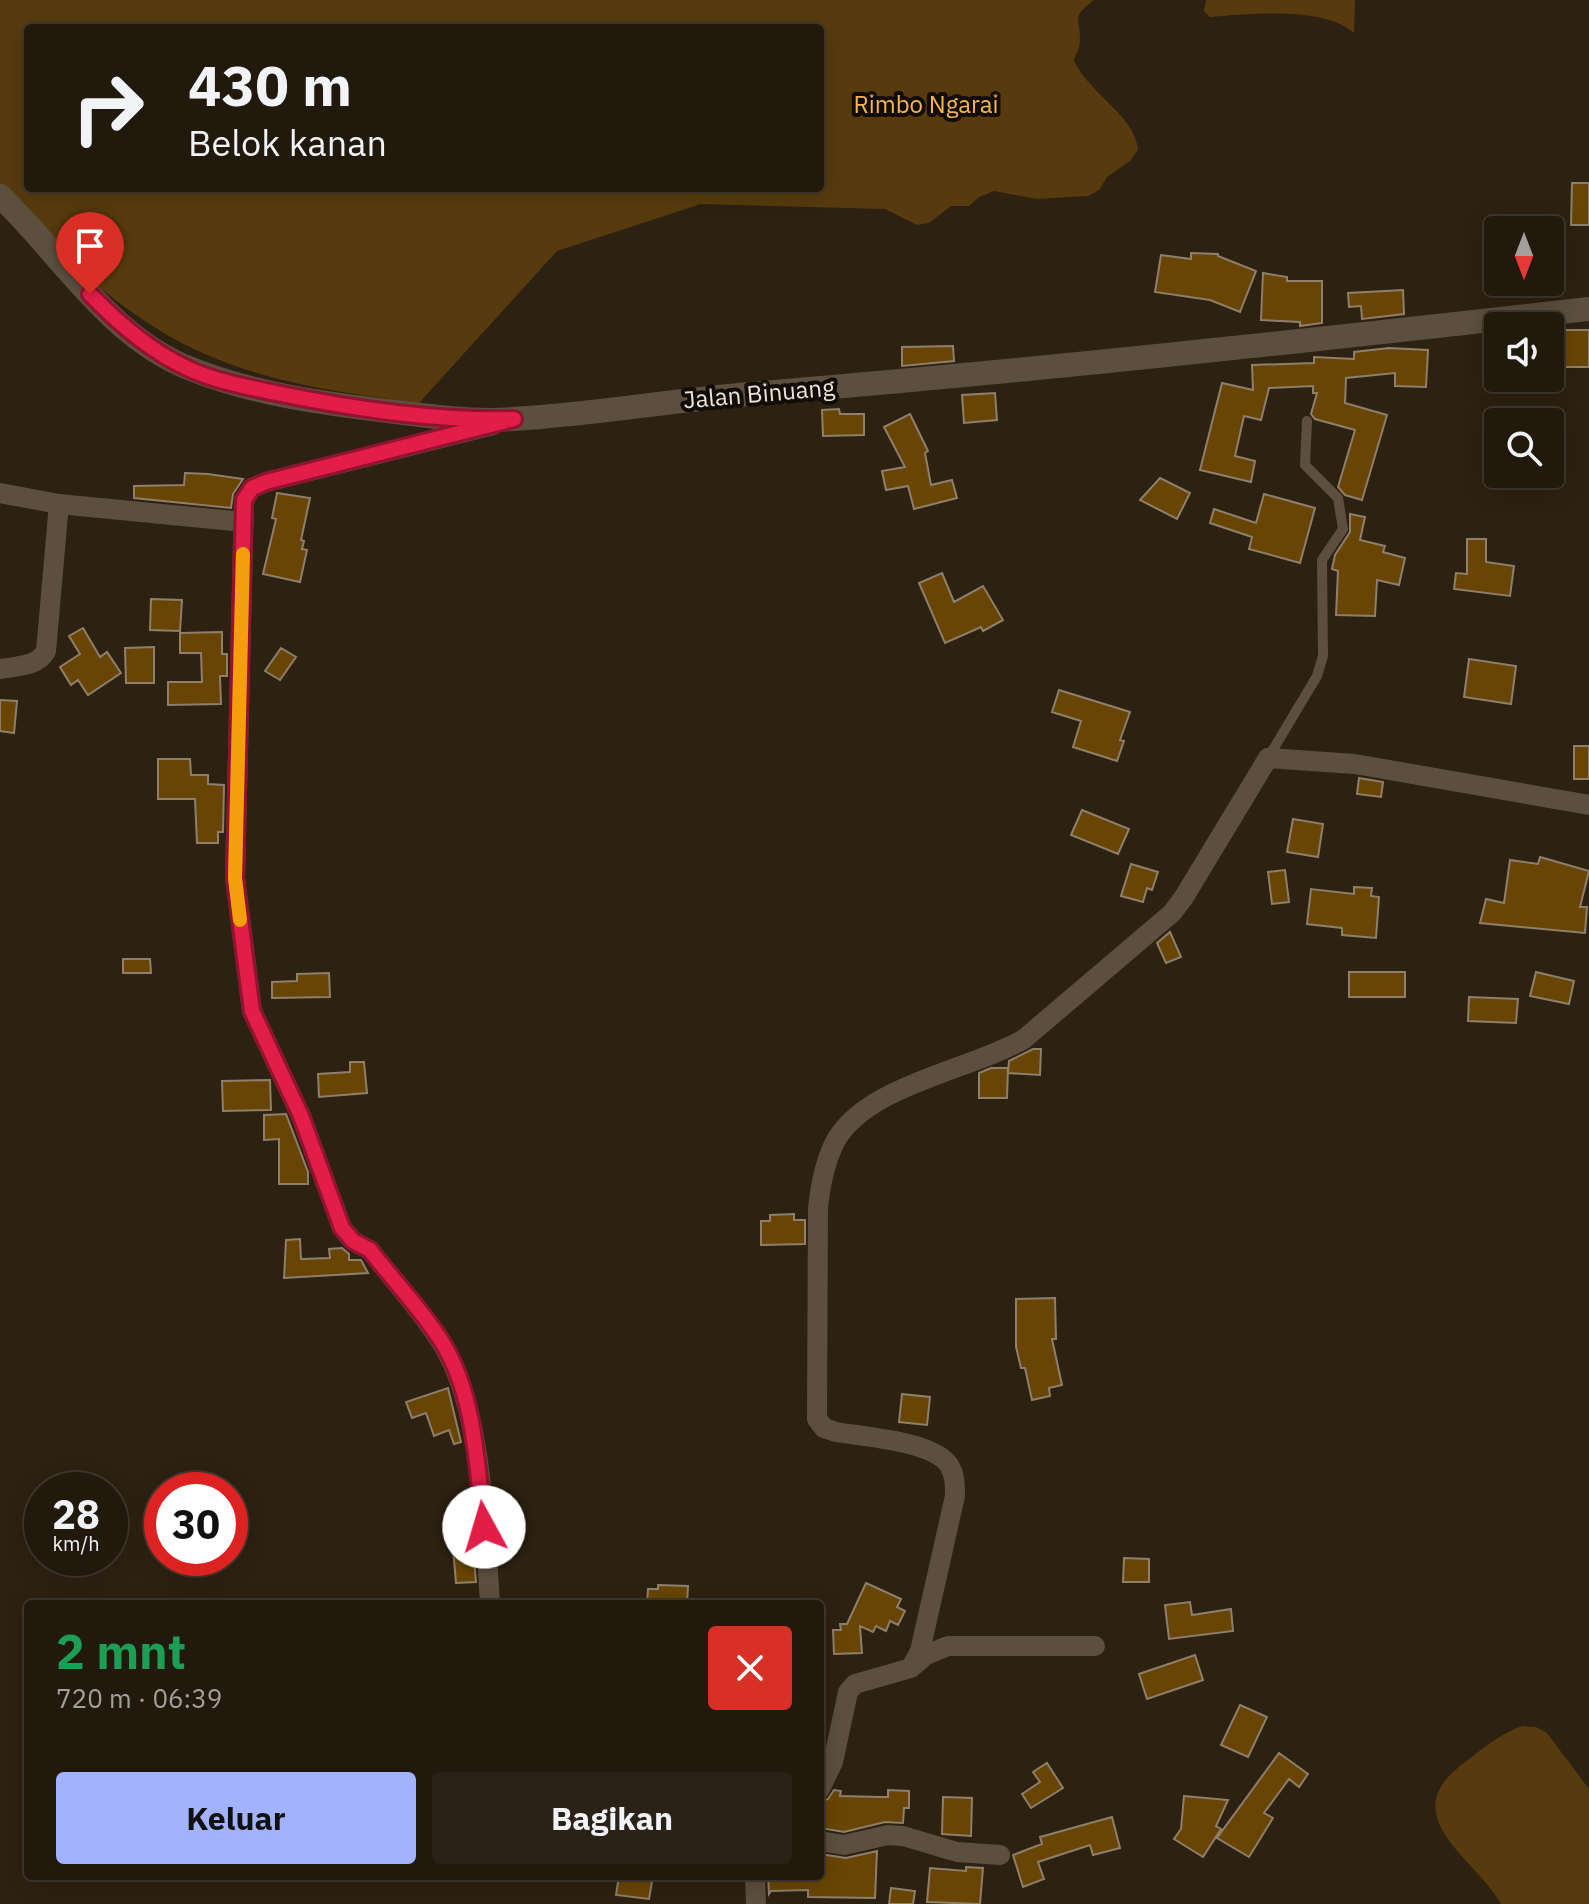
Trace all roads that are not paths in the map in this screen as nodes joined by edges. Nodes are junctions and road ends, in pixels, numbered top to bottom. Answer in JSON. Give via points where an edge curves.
{"nodes":[{"id":1,"x":0,"y":196,"type":"edge"},
{"id":2,"x":1589,"y":309,"type":"edge"},
{"id":3,"x":514,"y":419,"type":"junction"},
{"id":4,"x":1307,"y":421,"type":"dead end"},
{"id":5,"x":0,"y":493,"type":"edge"},
{"id":6,"x":59,"y":504,"type":"junction"},
{"id":7,"x":244,"y":522,"type":"junction"},
{"id":8,"x":0,"y":669,"type":"edge"},
{"id":9,"x":1268,"y":758,"type":"junction"},
{"id":10,"x":1589,"y":805,"type":"edge"},
{"id":11,"x":490,"y":1600,"type":"edge"},
{"id":12,"x":1095,"y":1646,"type":"dead end"},
{"id":13,"x":911,"y":1668,"type":"junction"},
{"id":14,"x":824,"y":1781,"type":"edge"},
{"id":15,"x":824,"y":1842,"type":"edge"},
{"id":16,"x":1000,"y":1855,"type":"dead end"},
{"id":17,"x":755,"y":1880,"type":"edge"},
{"id":18,"x":756,"y":1904,"type":"edge"}],
"edges":[{"from":1,"to":3,"type":"main road","name":"Jalan Binuang","via":[[107,312],[188,368],[305,399],[468,420]]},
{"from":2,"to":3,"type":"main road","name":"Jalan Binuang","via":[[1180,356]]},
{"from":3,"to":7,"type":"street","via":[[266,482],[252,488],[244,500]]},
{"from":4,"to":9,"type":"lane","via":[[1305,465],[1338,498],[1343,529],[1322,560],[1323,656],[1317,676]]},
{"from":5,"to":6,"type":"street"},
{"from":6,"to":7,"type":"street"},
{"from":6,"to":8,"type":"street","via":[[46,651],[32,664]]},
{"from":7,"to":11,"type":"street","via":[[235,878],[252,1011],[301,1116],[342,1228],[370,1250],[443,1343],[464,1394],[477,1465]]},
{"from":9,"to":10,"type":"street","via":[[1355,764]]},
{"from":9,"to":13,"type":"street","via":[[1172,913],[1024,1039],[907,1087],[860,1113],[835,1141],[821,1178],[818,1209],[817,1419],[836,1432],[923,1448],[948,1464],[955,1478],[924,1642]]},
{"from":12,"to":13,"type":"street","via":[[948,1646]]},
{"from":13,"to":14,"type":"street","via":[[855,1684],[848,1692]]},
{"from":15,"to":16,"type":"street","via":[[844,1845],[903,1836],[957,1852]]},
{"from":17,"to":18,"type":"street"}]}
